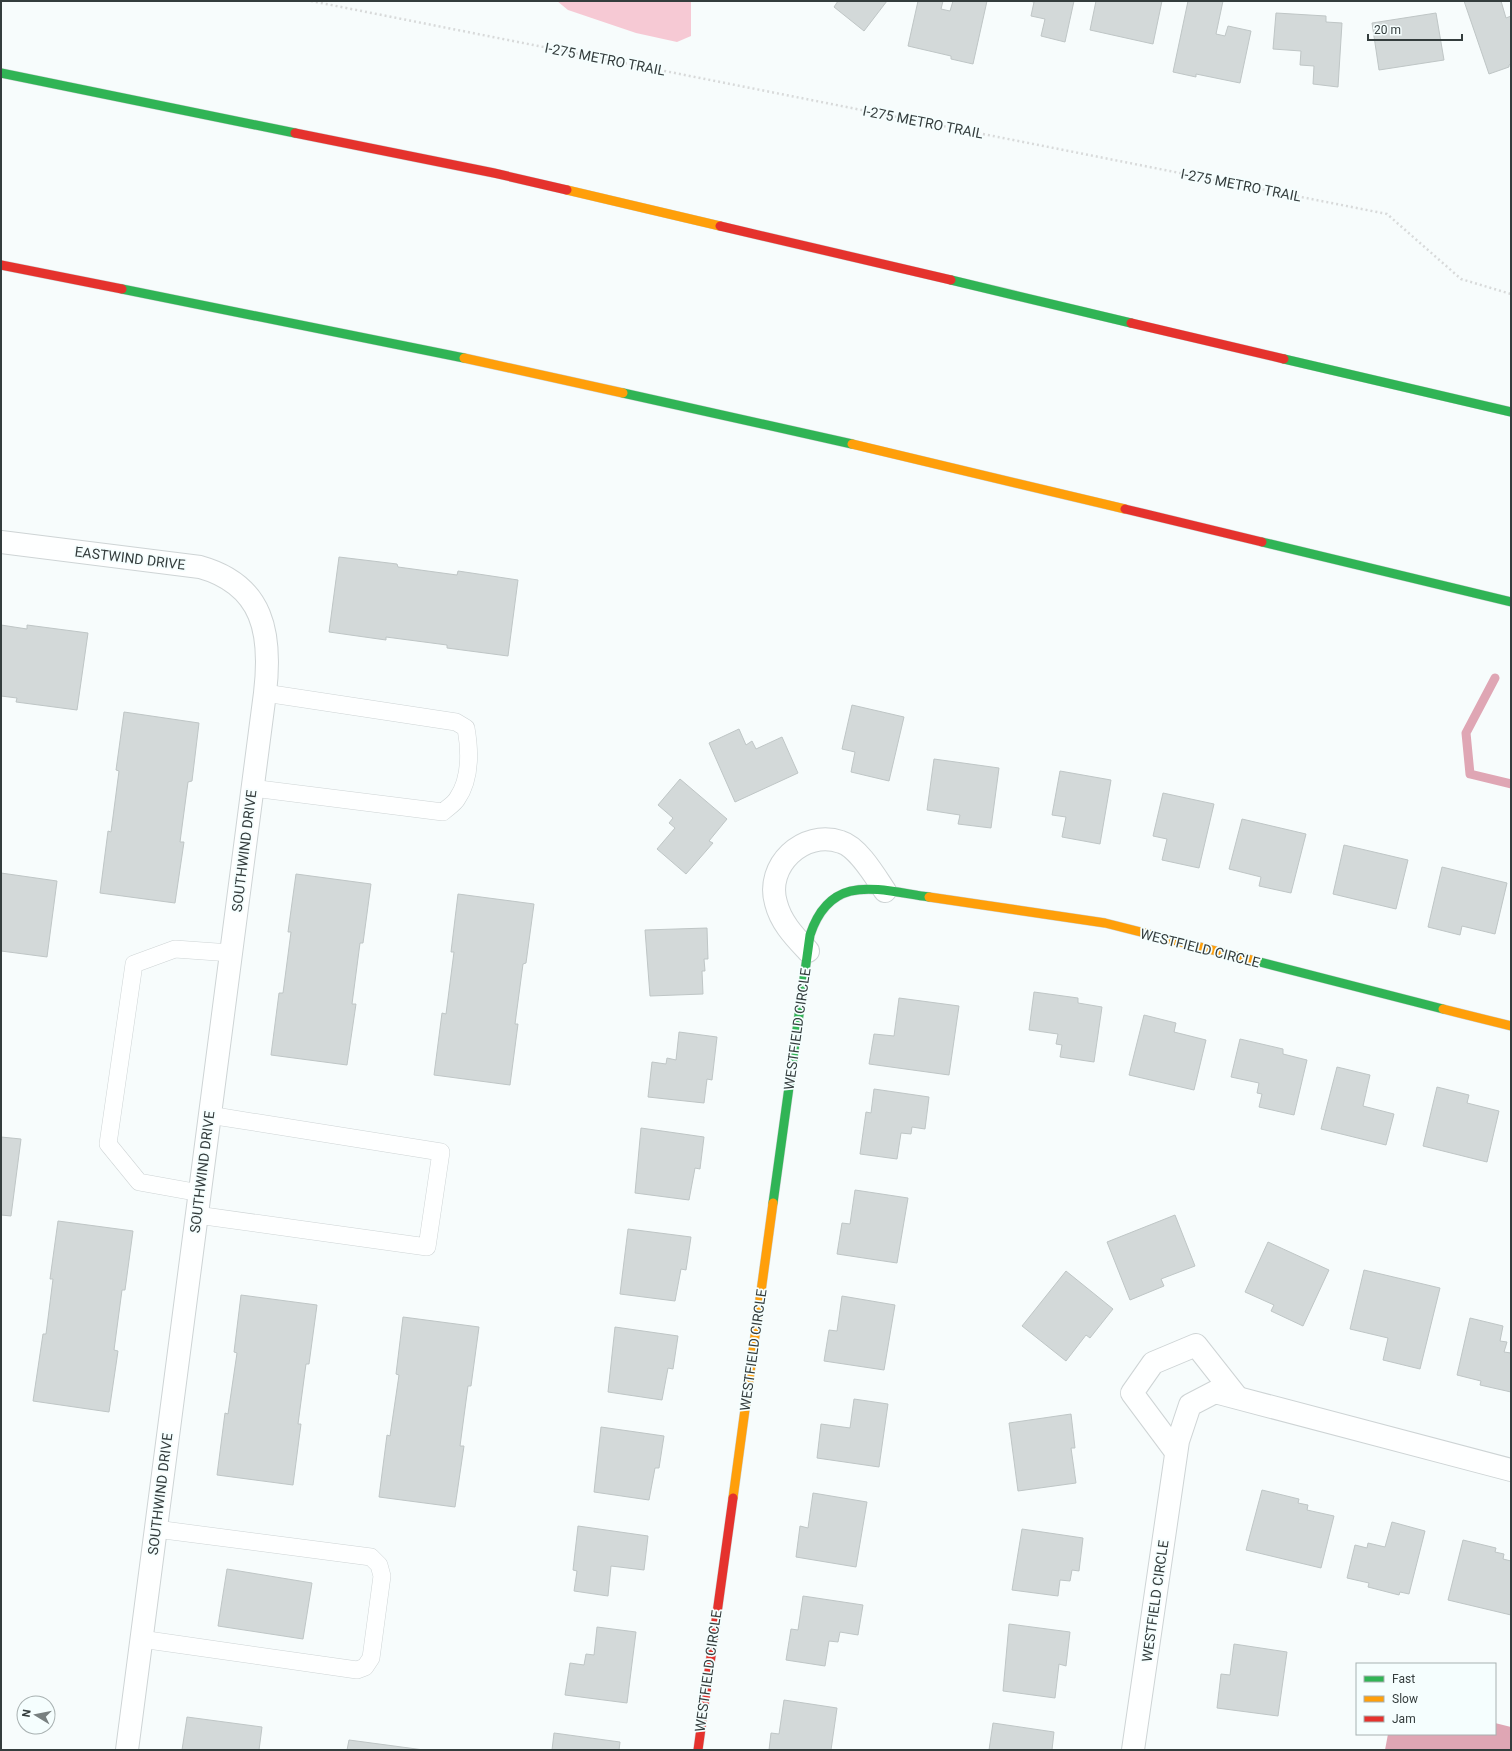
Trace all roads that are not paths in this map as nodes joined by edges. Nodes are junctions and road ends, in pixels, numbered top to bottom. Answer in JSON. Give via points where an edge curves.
{"nodes":[{"id":1,"x":1,"y":74,"type":"edge"},
{"id":2,"x":1,"y":265,"type":"edge"},
{"id":3,"x":1511,"y":412,"type":"edge"},
{"id":4,"x":1,"y":542,"type":"edge"},
{"id":5,"x":250,"y":598,"type":"joint"},
{"id":6,"x":1511,"y":602,"type":"edge"},
{"id":7,"x":265,"y":693,"type":"junction"},
{"id":8,"x":252,"y":788,"type":"junction"},
{"id":9,"x":885,"y":891,"type":"junction"},
{"id":10,"x":808,"y":951,"type":"junction"},
{"id":11,"x":230,"y":953,"type":"junction"},
{"id":12,"x":1511,"y":1026,"type":"edge"},
{"id":13,"x":209,"y":1115,"type":"junction"},
{"id":14,"x":200,"y":1193,"type":"junction"},
{"id":15,"x":197,"y":1215,"type":"junction"},
{"id":16,"x":1237,"y":1397,"type":"junction"},
{"id":17,"x":1176,"y":1452,"type":"junction"},
{"id":18,"x":1511,"y":1470,"type":"edge"},
{"id":19,"x":156,"y":1529,"type":"junction"},
{"id":20,"x":141,"y":1638,"type":"junction"},
{"id":21,"x":126,"y":1750,"type":"edge"},
{"id":22,"x":698,"y":1750,"type":"edge"},
{"id":23,"x":1133,"y":1750,"type":"edge"}],
"edges":[{"from":1,"to":3,"type":"main road","via":[[494,173]]},
{"from":2,"to":6,"type":"main road","via":[[537,373],[882,451]]},
{"from":4,"to":5,"type":"street","name":"EASTWIND DRIVE","via":[[200,567],[229,579]]},
{"from":5,"to":7,"type":"street","name":"SOUTHWIND DRIVE","via":[[265,628],[268,664]]},
{"from":7,"to":8,"type":"street","name":"SOUTHWIND DRIVE"},
{"from":7,"to":8,"type":"lane","via":[[456,722],[466,728],[470,748],[465,783],[457,800],[443,812]]},
{"from":8,"to":11,"type":"street","name":"SOUTHWIND DRIVE"},
{"from":9,"to":10,"type":"main road","name":"WESTFIELD CIRCLE","via":[[855,888],[831,900],[814,922]]},
{"from":9,"to":10,"type":"street","name":"WESTFIELD CIRCLE","via":[[871,869],[841,842],[808,842],[789,853],[773,884],[776,904],[787,928]]},
{"from":9,"to":12,"type":"main road","name":"WESTFIELD CIRCLE","via":[[1105,924]]},
{"from":10,"to":22,"type":"main road","name":"WESTFIELD CIRCLE"},
{"from":11,"to":13,"type":"street","name":"SOUTHWIND DRIVE"},
{"from":11,"to":14,"type":"lane","via":[[175,949],[134,964],[108,1144],[139,1182]]},
{"from":13,"to":14,"type":"street","name":"SOUTHWIND DRIVE"},
{"from":13,"to":15,"type":"lane","via":[[441,1152],[427,1247]]},
{"from":14,"to":15,"type":"street","name":"SOUTHWIND DRIVE"},
{"from":15,"to":19,"type":"street","name":"SOUTHWIND DRIVE"},
{"from":16,"to":17,"type":"street","name":"WESTFIELD CIRCLE","via":[[1215,1392],[1190,1405]]},
{"from":16,"to":17,"type":"street","via":[[1196,1345],[1152,1363],[1132,1393]]},
{"from":16,"to":18,"type":"street","name":"WESTFIELD CIRCLE"},
{"from":17,"to":23,"type":"street","name":"WESTFIELD CIRCLE"},
{"from":19,"to":20,"type":"street","name":"SOUTHWIND DRIVE"},
{"from":19,"to":20,"type":"lane","via":[[371,1557],[379,1565],[382,1576],[372,1651],[365,1667],[357,1670]]},
{"from":20,"to":21,"type":"street","name":"SOUTHWIND DRIVE"}]}
